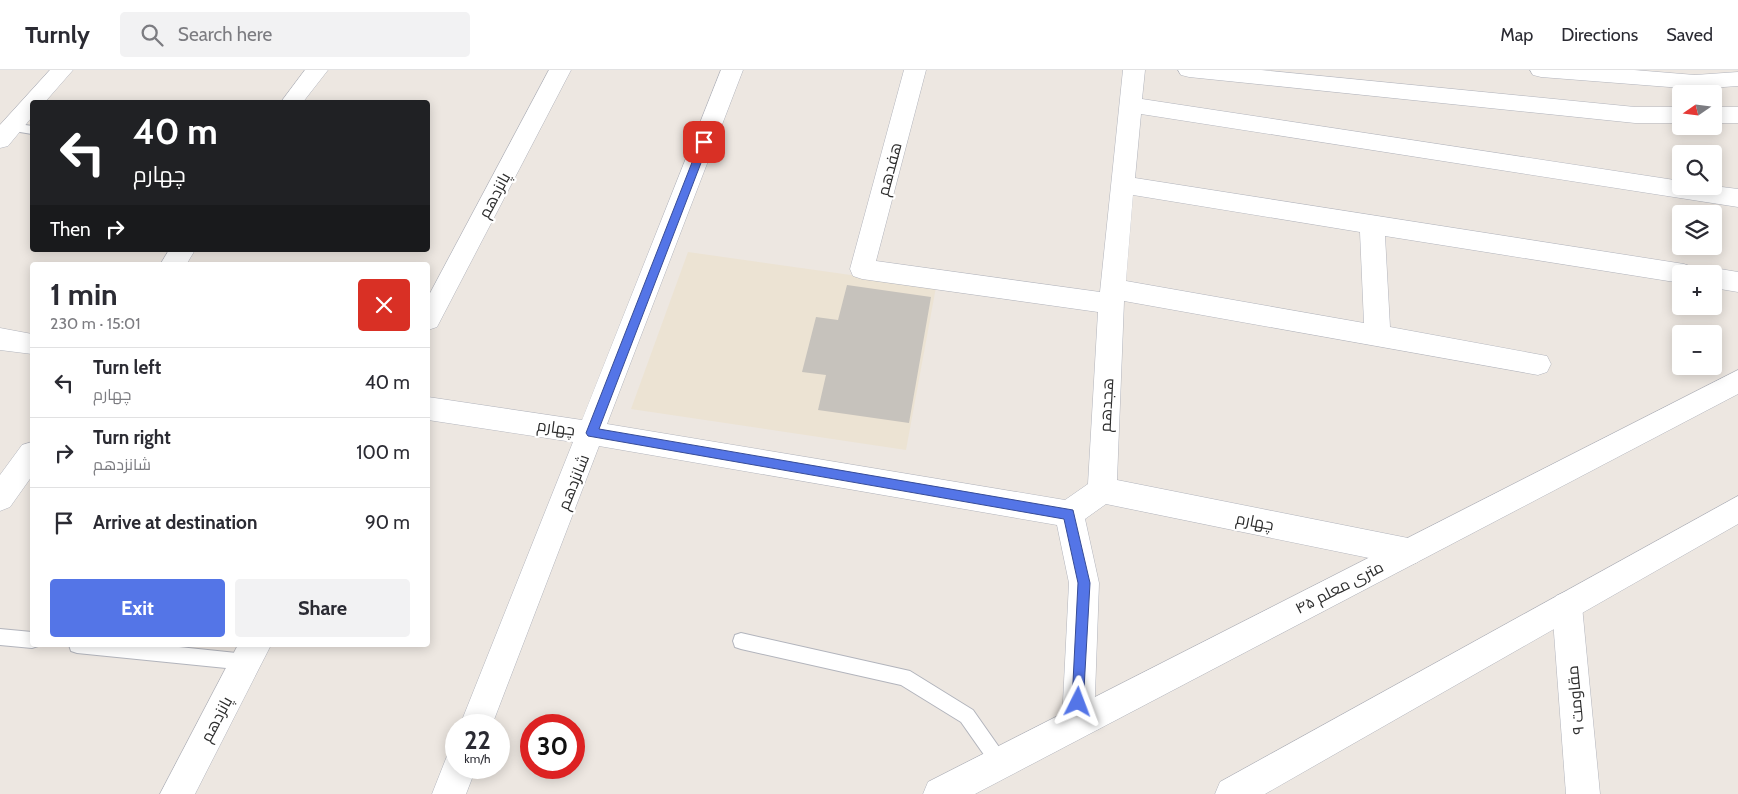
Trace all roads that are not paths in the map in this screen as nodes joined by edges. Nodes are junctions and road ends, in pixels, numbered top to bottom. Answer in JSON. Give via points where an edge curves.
{"nodes":[{"id":1,"x":62,"y":70,"type":"edge"},
{"id":2,"x":317,"y":70,"type":"edge"},
{"id":3,"x":560,"y":70,"type":"edge"},
{"id":4,"x":732,"y":70,"type":"edge"},
{"id":5,"x":916,"y":70,"type":"edge"},
{"id":6,"x":1134,"y":70,"type":"edge"},
{"id":7,"x":1189,"y":70,"type":"edge"},
{"id":8,"x":1541,"y":70,"type":"edge"},
{"id":9,"x":1738,"y":79,"type":"edge"},
{"id":10,"x":36,"y":100,"type":"edge"},
{"id":11,"x":294,"y":100,"type":"edge"},
{"id":12,"x":1130,"y":105,"type":"junction"},
{"id":13,"x":30,"y":108,"type":"edge"},
{"id":14,"x":1738,"y":114,"type":"edge"},
{"id":15,"x":1672,"y":115,"type":"edge"},
{"id":16,"x":1722,"y":115,"type":"edge"},
{"id":17,"x":15,"y":132,"type":"edge"},
{"id":18,"x":1123,"y":185,"type":"junction"},
{"id":19,"x":1738,"y":198,"type":"edge"},
{"id":20,"x":1372,"y":224,"type":"junction"},
{"id":21,"x":1672,"y":272,"type":"edge"},
{"id":22,"x":1722,"y":279,"type":"edge"},
{"id":23,"x":1738,"y":282,"type":"edge"},
{"id":24,"x":1112,"y":296,"type":"junction"},
{"id":25,"x":430,"y":316,"type":"edge"},
{"id":26,"x":1377,"y":335,"type":"junction"},
{"id":27,"x":0,"y":339,"type":"edge"},
{"id":28,"x":30,"y":344,"type":"edge"},
{"id":29,"x":1538,"y":364,"type":"dead end"},
{"id":30,"x":1738,"y":381,"type":"edge"},
{"id":31,"x":430,"y":408,"type":"edge"},
{"id":32,"x":592,"y":433,"type":"junction"},
{"id":33,"x":30,"y":457,"type":"edge"},
{"id":34,"x":1102,"y":490,"type":"junction"},
{"id":35,"x":0,"y":498,"type":"edge"},
{"id":36,"x":1738,"y":509,"type":"edge"},
{"id":37,"x":1069,"y":514,"type":"junction"},
{"id":38,"x":1408,"y":552,"type":"junction"},
{"id":39,"x":1567,"y":606,"type":"junction"},
{"id":40,"x":0,"y":637,"type":"edge"},
{"id":41,"x":30,"y":640,"type":"edge"},
{"id":42,"x":742,"y":641,"type":"dead end"},
{"id":43,"x":116,"y":647,"type":"edge"},
{"id":44,"x":251,"y":654,"type":"edge"},
{"id":45,"x":480,"y":714,"type":"edge"},
{"id":46,"x":1078,"y":722,"type":"junction"},
{"id":47,"x":1000,"y":763,"type":"junction"},
{"id":48,"x":455,"y":779,"type":"edge"},
{"id":49,"x":1266,"y":784,"type":"edge"},
{"id":50,"x":177,"y":794,"type":"edge"},
{"id":51,"x":449,"y":794,"type":"edge"},
{"id":52,"x":940,"y":794,"type":"edge"},
{"id":53,"x":1232,"y":794,"type":"edge"},
{"id":54,"x":1583,"y":794,"type":"edge"}],
"edges":[{"from":1,"to":10,"type":"street"},
{"from":2,"to":11,"type":"street"},
{"from":3,"to":25,"type":"street","name":"پانزدهم"},
{"from":4,"to":32,"type":"street","name":"شانزدهم"},
{"from":5,"to":24,"type":"street","name":"هفدهم","via":[[862,269]]},
{"from":6,"to":12,"type":"street","name":"هجدهم"},
{"from":7,"to":15,"type":"street","via":[[1635,115]]},
{"from":8,"to":9,"type":"street","via":[[1695,82]]},
{"from":12,"to":18,"type":"street","name":"هجدهم"},
{"from":12,"to":19,"type":"street"},
{"from":13,"to":17,"type":"street"},
{"from":14,"to":16,"type":"street"},
{"from":18,"to":20,"type":"street"},
{"from":18,"to":24,"type":"street","name":"هجدهم"},
{"from":20,"to":21,"type":"street"},
{"from":20,"to":26,"type":"street"},
{"from":22,"to":23,"type":"street"},
{"from":24,"to":26,"type":"street"},
{"from":24,"to":34,"type":"street","name":"هجدهم"},
{"from":26,"to":29,"type":"street"},
{"from":27,"to":28,"type":"street"},
{"from":30,"to":38,"type":"street","name":"۴۵ متری معلم"},
{"from":31,"to":32,"type":"street","name":"چهارم"},
{"from":32,"to":37,"type":"street","name":"چهارم"},
{"from":32,"to":45,"type":"street","name":"شانزدهم"},
{"from":33,"to":35,"type":"street"},
{"from":34,"to":37,"type":"street"},
{"from":34,"to":38,"type":"street","name":"چهارم"},
{"from":36,"to":39,"type":"street"},
{"from":37,"to":46,"type":"street","via":[[1084,583]]},
{"from":38,"to":46,"type":"street","name":"۴۵ متری معلم"},
{"from":39,"to":49,"type":"street"},
{"from":39,"to":54,"type":"street","name":"مقاومت ۹"},
{"from":40,"to":41,"type":"lane"},
{"from":42,"to":47,"type":"lane","via":[[904,677],[967,716]]},
{"from":43,"to":44,"type":"lane"},
{"from":44,"to":50,"type":"street","name":"پانزدهم"},
{"from":46,"to":47,"type":"street","name":"۴۵ متری معلم"},
{"from":47,"to":52,"type":"street","name":"۴۵ متری معلم"},
{"from":48,"to":51,"type":"street"},
{"from":49,"to":53,"type":"street"}]}
